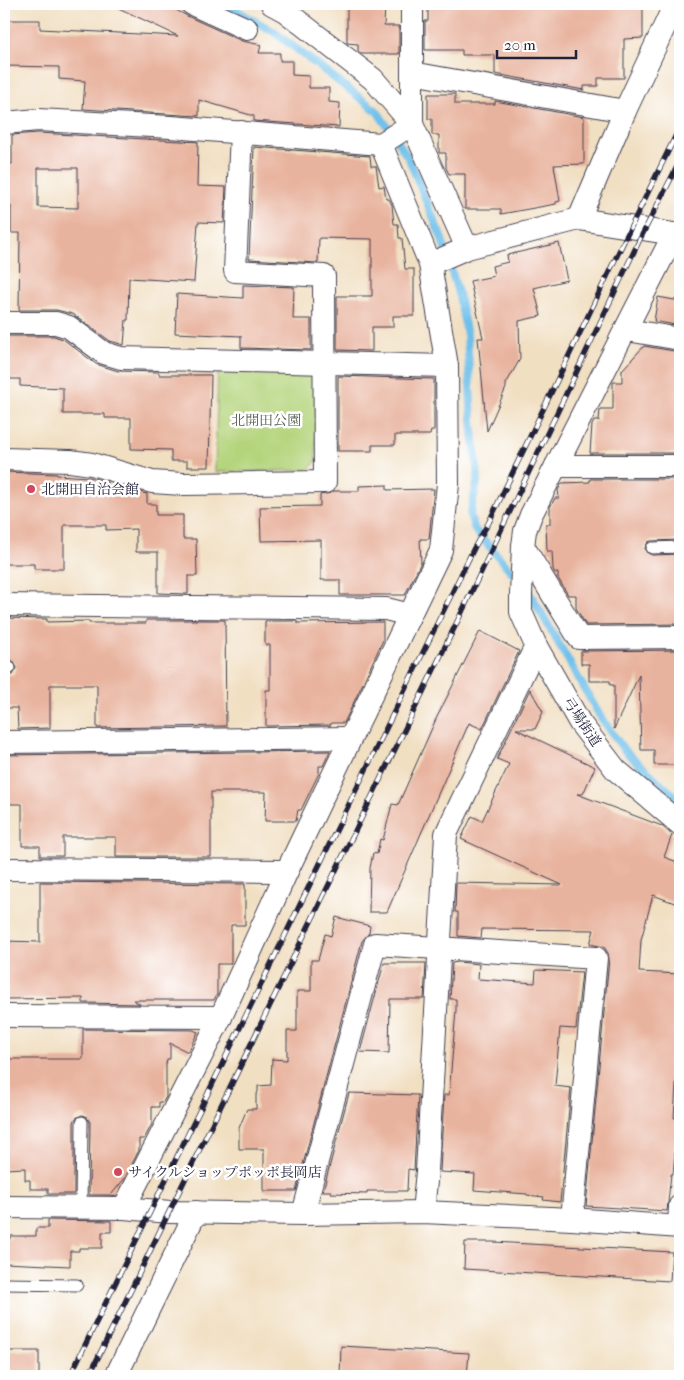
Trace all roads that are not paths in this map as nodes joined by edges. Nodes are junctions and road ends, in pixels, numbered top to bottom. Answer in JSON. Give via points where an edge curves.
{"nodes":[{"id":1,"x":192,"y":4,"type":"edge"},
{"id":2,"x":272,"y":4,"type":"edge"},
{"id":3,"x":412,"y":4,"type":"edge"},
{"id":4,"x":675,"y":4,"type":"edge"},
{"id":5,"x":247,"y":29,"type":"dead end"},
{"id":6,"x":412,"y":73,"type":"junction"},
{"id":7,"x":625,"y":111,"type":"junction"},
{"id":8,"x":4,"y":123,"type":"edge"},
{"id":9,"x":241,"y":132,"type":"junction"},
{"id":10,"x":396,"y":134,"type":"junction"},
{"id":11,"x":579,"y":219,"type":"junction"},
{"id":12,"x":677,"y":234,"type":"edge"},
{"id":13,"x":448,"y":256,"type":"junction"},
{"id":14,"x":4,"y":323,"type":"edge"},
{"id":15,"x":627,"y":330,"type":"junction"},
{"id":16,"x":680,"y":338,"type":"edge"},
{"id":17,"x":324,"y":364,"type":"junction"},
{"id":18,"x":447,"y":366,"type":"junction"},
{"id":19,"x":4,"y":459,"type":"edge"},
{"id":20,"x":556,"y":466,"type":"junction"},
{"id":21,"x":680,"y":466,"type":"edge"},
{"id":22,"x":523,"y":546,"type":"junction"},
{"id":23,"x":680,"y":547,"type":"edge"},
{"id":24,"x":652,"y":548,"type":"dead end"},
{"id":25,"x":4,"y":605,"type":"edge"},
{"id":26,"x":410,"y":614,"type":"junction"},
{"id":27,"x":680,"y":637,"type":"edge"},
{"id":28,"x":536,"y":646,"type":"junction"},
{"id":29,"x":350,"y":738,"type":"junction"},
{"id":30,"x":4,"y":742,"type":"edge"},
{"id":31,"x":680,"y":824,"type":"edge"},
{"id":32,"x":4,"y":869,"type":"edge"},
{"id":33,"x":287,"y":871,"type":"junction"},
{"id":34,"x":440,"y":947,"type":"junction"},
{"id":35,"x":4,"y":1016,"type":"edge"},
{"id":36,"x":221,"y":1017,"type":"junction"},
{"id":37,"x":82,"y":1122,"type":"dead end"},
{"id":38,"x":4,"y":1207,"type":"edge"},
{"id":39,"x":81,"y":1208,"type":"junction"},
{"id":40,"x":124,"y":1208,"type":"junction"},
{"id":41,"x":196,"y":1212,"type":"junction"},
{"id":42,"x":422,"y":1212,"type":"junction"},
{"id":43,"x":303,"y":1214,"type":"junction"},
{"id":44,"x":572,"y":1219,"type":"junction"},
{"id":45,"x":680,"y":1220,"type":"edge"},
{"id":46,"x":4,"y":1284,"type":"edge"},
{"id":47,"x":76,"y":1284,"type":"dead end"},
{"id":48,"x":116,"y":1376,"type":"edge"}],
"edges":[{"from":1,"to":5,"type":"street"},
{"from":2,"to":10,"type":"street","via":[[374,79]]},
{"from":3,"to":6,"type":"street"},
{"from":4,"to":7,"type":"street"},
{"from":6,"to":7,"type":"street"},
{"from":6,"to":10,"type":"street"},
{"from":7,"to":11,"type":"street"},
{"from":8,"to":9,"type":"street","via":[[38,120]]},
{"from":9,"to":10,"type":"street"},
{"from":9,"to":17,"type":"street","via":[[235,271],[324,276]]},
{"from":10,"to":13,"type":"street"},
{"from":10,"to":13,"type":"street"},
{"from":11,"to":12,"type":"street"},
{"from":11,"to":13,"type":"street"},
{"from":12,"to":15,"type":"street","name":"弓場街道"},
{"from":13,"to":18,"type":"street"},
{"from":14,"to":17,"type":"street","via":[[56,323],[69,327],[104,352],[121,358]]},
{"from":15,"to":16,"type":"street"},
{"from":15,"to":20,"type":"street","name":"弓場街道"},
{"from":17,"to":18,"type":"street"},
{"from":17,"to":19,"type":"street","via":[[325,482],[152,482],[85,463]]},
{"from":18,"to":26,"type":"street","via":[[448,484],[442,550]]},
{"from":20,"to":21,"type":"street"},
{"from":20,"to":22,"type":"street","name":"弓場街道","via":[[531,515]]},
{"from":22,"to":27,"type":"street","via":[[579,638]]},
{"from":22,"to":28,"type":"street","name":"弓場街道","via":[[521,612]]},
{"from":23,"to":24,"type":"lane"},
{"from":25,"to":26,"type":"street","via":[[386,609]]},
{"from":26,"to":29,"type":"street"},
{"from":28,"to":31,"type":"street","name":"弓場街道","via":[[580,723],[616,770]]},
{"from":28,"to":34,"type":"street","via":[[446,834]]},
{"from":29,"to":30,"type":"street"},
{"from":29,"to":33,"type":"street"},
{"from":32,"to":33,"type":"street"},
{"from":33,"to":36,"type":"street"},
{"from":34,"to":42,"type":"street"},
{"from":34,"to":43,"type":"street","via":[[375,944]]},
{"from":34,"to":44,"type":"street","via":[[596,958]]},
{"from":35,"to":36,"type":"street"},
{"from":36,"to":40,"type":"street"},
{"from":37,"to":39,"type":"lane"},
{"from":38,"to":39,"type":"street"},
{"from":39,"to":40,"type":"street"},
{"from":40,"to":41,"type":"street"},
{"from":41,"to":43,"type":"street"},
{"from":41,"to":48,"type":"street"},
{"from":42,"to":43,"type":"street"},
{"from":42,"to":44,"type":"street"},
{"from":44,"to":45,"type":"street"},
{"from":46,"to":47,"type":"lane"}]}
